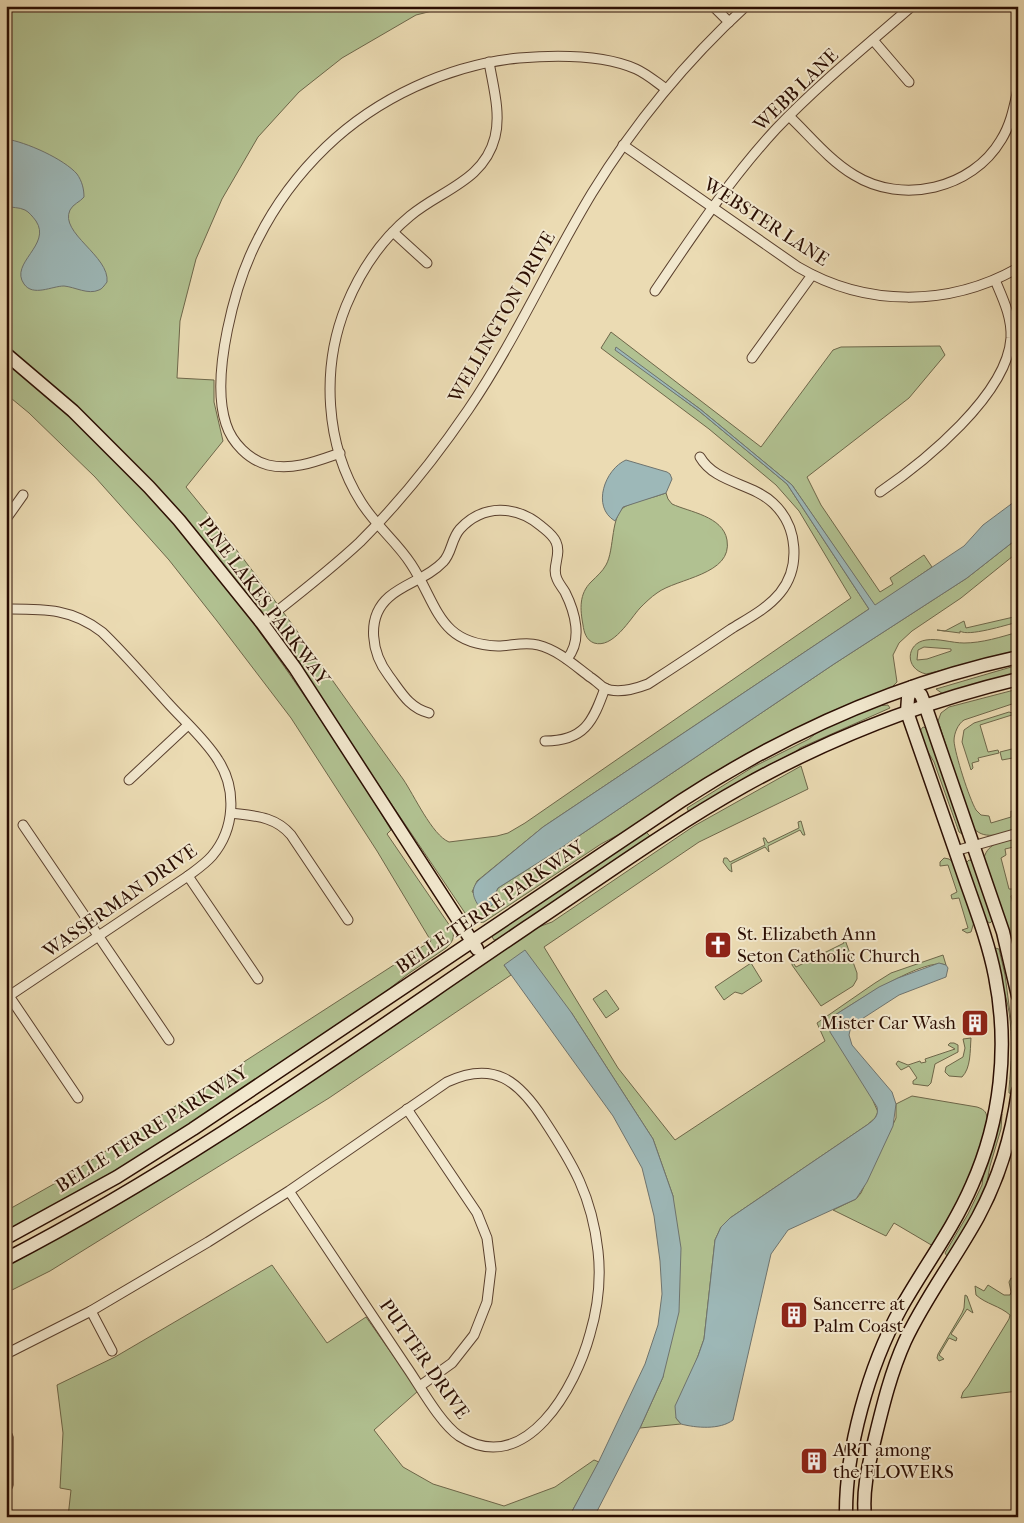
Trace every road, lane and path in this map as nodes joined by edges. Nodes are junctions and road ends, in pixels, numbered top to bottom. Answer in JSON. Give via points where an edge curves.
{"nodes":[{"id":1,"x":713,"y":6,"type":"edge"},
{"id":2,"x":746,"y":6,"type":"edge"},
{"id":3,"x":912,"y":6,"type":"edge"},
{"id":4,"x":729,"y":22,"type":"junction"},
{"id":5,"x":873,"y":40,"type":"junction"},
{"id":6,"x":489,"y":62,"type":"junction"},
{"id":7,"x":909,"y":82,"type":"dead end"},
{"id":8,"x":666,"y":89,"type":"junction"},
{"id":9,"x":1018,"y":89,"type":"edge"},
{"id":10,"x":789,"y":116,"type":"junction"},
{"id":11,"x":623,"y":145,"type":"junction"},
{"id":12,"x":712,"y":208,"type":"junction"},
{"id":13,"x":393,"y":232,"type":"junction"},
{"id":14,"x":427,"y":263,"type":"dead end"},
{"id":15,"x":1018,"y":268,"type":"edge"},
{"id":16,"x":812,"y":275,"type":"junction"},
{"id":17,"x":995,"y":280,"type":"junction"},
{"id":18,"x":655,"y":291,"type":"dead end"},
{"id":19,"x":6,"y":354,"type":"edge"},
{"id":20,"x":752,"y":358,"type":"dead end"},
{"id":21,"x":340,"y":453,"type":"junction"},
{"id":22,"x":700,"y":457,"type":"dead end"},
{"id":23,"x":880,"y":492,"type":"dead end"},
{"id":24,"x":23,"y":495,"type":"dead end"},
{"id":25,"x":6,"y":520,"type":"edge"},
{"id":26,"x":378,"y":523,"type":"junction"},
{"id":27,"x":420,"y":578,"type":"junction"},
{"id":28,"x":6,"y":609,"type":"edge"},
{"id":29,"x":262,"y":623,"type":"junction"},
{"id":30,"x":1018,"y":656,"type":"edge"},
{"id":31,"x":567,"y":659,"type":"junction"},
{"id":32,"x":1018,"y":680,"type":"edge"},
{"id":33,"x":912,"y":687,"type":"junction"},
{"id":34,"x":605,"y":688,"type":"junction"},
{"id":35,"x":925,"y":705,"type":"junction"},
{"id":36,"x":907,"y":712,"type":"junction"},
{"id":37,"x":430,"y":713,"type":"dead end"},
{"id":38,"x":188,"y":725,"type":"junction"},
{"id":39,"x":545,"y":741,"type":"dead end"},
{"id":40,"x":129,"y":780,"type":"dead end"},
{"id":41,"x":230,"y":813,"type":"junction"},
{"id":42,"x":23,"y":825,"type":"dead end"},
{"id":43,"x":1018,"y":833,"type":"edge"},
{"id":44,"x":973,"y":845,"type":"junction"},
{"id":45,"x":955,"y":850,"type":"junction"},
{"id":46,"x":188,"y":876,"type":"junction"},
{"id":47,"x":348,"y":920,"type":"dead end"},
{"id":48,"x":99,"y":936,"type":"junction"},
{"id":49,"x":472,"y":942,"type":"junction"},
{"id":50,"x":482,"y":957,"type":"junction"},
{"id":51,"x":258,"y":980,"type":"dead end"},
{"id":52,"x":997,"y":989,"type":"junction"},
{"id":53,"x":7,"y":995,"type":"edge"},
{"id":54,"x":1018,"y":996,"type":"edge"},
{"id":55,"x":169,"y":1040,"type":"dead end"},
{"id":56,"x":1018,"y":1091,"type":"edge"},
{"id":57,"x":78,"y":1098,"type":"dead end"},
{"id":58,"x":997,"y":1100,"type":"junction"},
{"id":59,"x":1017,"y":1105,"type":"edge"},
{"id":60,"x":408,"y":1109,"type":"junction"},
{"id":61,"x":994,"y":1182,"type":"junction"},
{"id":62,"x":289,"y":1191,"type":"junction"},
{"id":63,"x":6,"y":1238,"type":"edge"},
{"id":64,"x":6,"y":1259,"type":"edge"},
{"id":65,"x":91,"y":1311,"type":"junction"},
{"id":66,"x":112,"y":1351,"type":"dead end"},
{"id":67,"x":6,"y":1354,"type":"edge"},
{"id":68,"x":420,"y":1386,"type":"junction"},
{"id":69,"x":6,"y":1437,"type":"edge"},
{"id":70,"x":6,"y":1485,"type":"edge"},
{"id":71,"x":846,"y":1517,"type":"edge"},
{"id":72,"x":865,"y":1517,"type":"edge"}],
"edges":[{"from":1,"to":4,"type":"street"},
{"from":2,"to":4,"type":"street","name":"WELLINGTON DRIVE"},
{"from":3,"to":5,"type":"street","name":"WEBB LANE"},
{"from":4,"to":8,"type":"street","name":"WELLINGTON DRIVE"},
{"from":5,"to":7,"type":"street"},
{"from":5,"to":10,"type":"street","name":"WEBB LANE"},
{"from":6,"to":8,"type":"street","via":[[538,57],[602,60],[638,70]]},
{"from":6,"to":13,"type":"street","via":[[497,122],[489,152],[470,177],[417,210]]},
{"from":6,"to":21,"type":"street","via":[[459,70],[408,91],[367,114],[335,139],[304,170],[281,201],[258,238],[242,275],[223,358],[222,402],[228,430],[247,453],[270,465],[292,466]]},
{"from":8,"to":11,"type":"street","name":"WELLINGTON DRIVE"},
{"from":9,"to":10,"type":"street","via":[[1009,123],[990,154],[954,180],[922,190],[886,188],[854,176]]},
{"from":10,"to":12,"type":"street","name":"WEBB LANE"},
{"from":11,"to":12,"type":"street","name":"WEBSTER LANE"},
{"from":11,"to":26,"type":"street","name":"WELLINGTON DRIVE","via":[[591,195],[476,398],[431,461]]},
{"from":12,"to":16,"type":"street","name":"WEBSTER LANE"},
{"from":12,"to":18,"type":"street","name":"WEBB LANE"},
{"from":13,"to":14,"type":"street"},
{"from":13,"to":21,"type":"street","via":[[358,280],[344,310],[334,344],[330,398]]},
{"from":15,"to":17,"type":"street","name":"WEBSTER LANE"},
{"from":16,"to":17,"type":"street","name":"WEBSTER LANE","via":[[854,291],[906,298],[954,293]]},
{"from":16,"to":20,"type":"street"},
{"from":17,"to":23,"type":"street","via":[[1008,313],[1011,331],[1001,373],[950,435]]},
{"from":19,"to":29,"type":"street","name":"PINE LAKES PARKWAY","via":[[73,411],[149,486]]},
{"from":21,"to":26,"type":"street","via":[[357,495]]},
{"from":22,"to":34,"type":"street","via":[[710,470],[759,492],[779,508],[793,540],[794,561],[787,580],[766,606],[648,684],[632,689]]},
{"from":24,"to":25,"type":"street"},
{"from":26,"to":27,"type":"street"},
{"from":26,"to":29,"type":"street","name":"WELLINGTON DRIVE","via":[[326,572]]},
{"from":27,"to":31,"type":"street","via":[[440,619],[458,635],[476,643],[495,646],[536,644]]},
{"from":27,"to":31,"type":"street","via":[[445,560],[458,532],[471,520],[498,510],[528,516],[549,532],[558,546],[555,574],[571,605],[576,631],[574,646]]},
{"from":27,"to":37,"type":"street","via":[[391,595],[383,604],[373,638],[384,670],[412,706]]},
{"from":28,"to":38,"type":"street","name":"WASSERMAN DRIVE","via":[[56,610],[92,625],[111,641]]},
{"from":29,"to":49,"type":"street","name":"PINE LAKES PARKWAY","via":[[295,668]]},
{"from":30,"to":33,"type":"street","name":"BELLE TERRE PARKWAY"},
{"from":31,"to":34,"type":"street"},
{"from":32,"to":35,"type":"street","name":"BELLE TERRE PARKWAY"},
{"from":33,"to":35,"type":"street","via":[[921,695]]},
{"from":33,"to":36,"type":"street"},
{"from":33,"to":49,"type":"street","name":"BELLE TERRE PARKWAY","via":[[808,729],[734,768]]},
{"from":34,"to":39,"type":"street","via":[[596,711],[581,731],[566,739]]},
{"from":35,"to":36,"type":"street","name":"BELLE TERRE PARKWAY"},
{"from":35,"to":44,"type":"street"},
{"from":36,"to":45,"type":"street"},
{"from":36,"to":50,"type":"street","name":"BELLE TERRE PARKWAY","via":[[805,754],[743,786]]},
{"from":38,"to":40,"type":"street"},
{"from":38,"to":41,"type":"street","name":"WASSERMAN DRIVE","via":[[217,757],[224,770],[231,794]]},
{"from":41,"to":46,"type":"street","name":"WASSERMAN DRIVE","via":[[225,835],[216,851]]},
{"from":41,"to":47,"type":"street","via":[[266,818],[283,827]]},
{"from":42,"to":48,"type":"street"},
{"from":43,"to":44,"type":"street"},
{"from":44,"to":45,"type":"street"},
{"from":44,"to":54,"type":"street","via":[[1005,937]]},
{"from":45,"to":52,"type":"street","via":[[987,945]]},
{"from":46,"to":48,"type":"street","name":"WASSERMAN DRIVE"},
{"from":46,"to":51,"type":"street"},
{"from":48,"to":53,"type":"street","name":"WASSERMAN DRIVE"},
{"from":48,"to":55,"type":"street"},
{"from":49,"to":50,"type":"street","name":"PINE LAKES PARKWAY"},
{"from":49,"to":63,"type":"street","name":"BELLE TERRE PARKWAY","via":[[193,1130]]},
{"from":50,"to":64,"type":"street","name":"BELLE TERRE PARKWAY","via":[[226,1131],[129,1191]]},
{"from":52,"to":58,"type":"street","via":[[1002,1053]]},
{"from":52,"to":59,"type":"street","via":[[1007,1012],[1006,1088],[1008,1098]]},
{"from":53,"to":57,"type":"street"},
{"from":56,"to":59,"type":"street"},
{"from":58,"to":61,"type":"street","via":[[1006,1116],[993,1163]]},
{"from":58,"to":71,"type":"street","via":[[987,1143],[971,1187],[896,1316],[876,1360],[854,1444],[847,1481]]},
{"from":59,"to":61,"type":"street"},
{"from":60,"to":62,"type":"street","name":"PUTTER DRIVE"},
{"from":60,"to":68,"type":"street","via":[[477,1213],[487,1238],[491,1269],[487,1302],[474,1335],[452,1363]]},
{"from":60,"to":68,"type":"street","name":"PUTTER DRIVE","via":[[447,1082],[470,1074],[499,1076],[518,1086],[534,1104],[578,1176],[593,1219],[599,1268],[594,1317],[582,1357],[552,1413],[528,1436],[497,1446],[466,1440],[452,1431]]},
{"from":61,"to":72,"type":"street","via":[[977,1218],[906,1340],[893,1372],[864,1488]]},
{"from":62,"to":65,"type":"street","name":"PUTTER DRIVE"},
{"from":62,"to":68,"type":"street","name":"PUTTER DRIVE"},
{"from":65,"to":66,"type":"street"},
{"from":65,"to":67,"type":"street","name":"PUTTER DRIVE"},
{"from":69,"to":70,"type":"street"}]}
